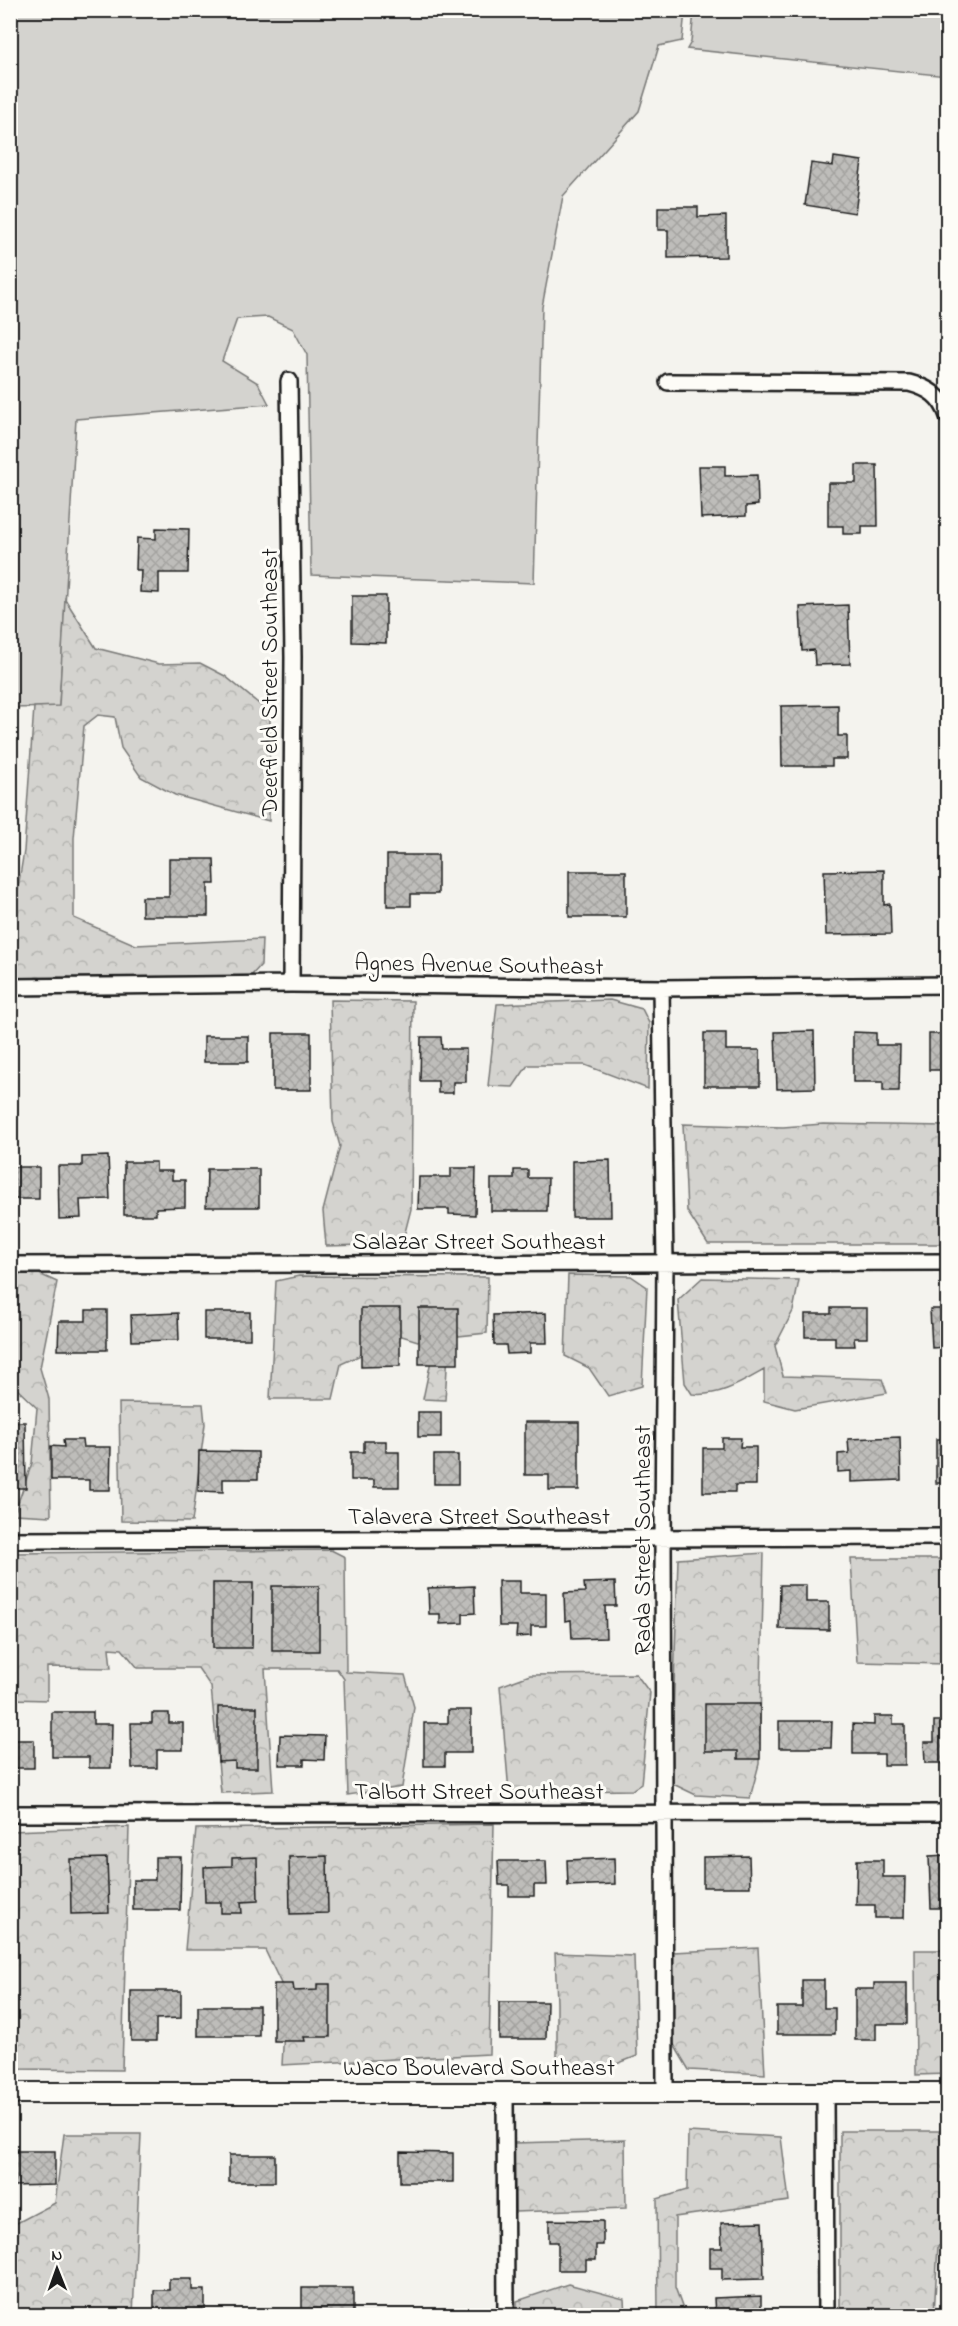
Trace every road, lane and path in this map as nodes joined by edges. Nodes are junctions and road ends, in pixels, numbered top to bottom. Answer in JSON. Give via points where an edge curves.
{"nodes":[{"id":1,"x":289,"y":381,"type":"dead end"},
{"id":2,"x":668,"y":382,"type":"dead end"},
{"id":3,"x":948,"y":416,"type":"edge"},
{"id":4,"x":291,"y":984,"type":"junction"},
{"id":5,"x":948,"y":985,"type":"edge"},
{"id":6,"x":10,"y":987,"type":"edge"},
{"id":7,"x":661,"y":988,"type":"junction"},
{"id":8,"x":948,"y":1262,"type":"edge"},
{"id":9,"x":665,"y":1263,"type":"junction"},
{"id":10,"x":10,"y":1264,"type":"edge"},
{"id":11,"x":948,"y":1537,"type":"edge"},
{"id":12,"x":663,"y":1538,"type":"junction"},
{"id":13,"x":10,"y":1540,"type":"edge"},
{"id":14,"x":665,"y":1813,"type":"junction"},
{"id":15,"x":948,"y":1813,"type":"edge"},
{"id":16,"x":10,"y":1814,"type":"edge"},
{"id":17,"x":505,"y":2092,"type":"junction"},
{"id":18,"x":665,"y":2092,"type":"junction"},
{"id":19,"x":825,"y":2092,"type":"junction"},
{"id":20,"x":10,"y":2093,"type":"edge"},
{"id":21,"x":948,"y":2093,"type":"edge"},
{"id":22,"x":506,"y":2316,"type":"edge"},
{"id":23,"x":826,"y":2316,"type":"edge"}],
"edges":[{"from":1,"to":4,"type":"street","name":"Deerfield Street Southeast","via":[[293,657]]},
{"from":2,"to":3,"type":"street","via":[[909,383],[925,387],[939,398]]},
{"from":4,"to":6,"type":"street","name":"Agnes Avenue Southeast"},
{"from":4,"to":7,"type":"street","name":"Agnes Avenue Southeast"},
{"from":5,"to":7,"type":"street","name":"Agnes Avenue Southeast"},
{"from":7,"to":9,"type":"street","name":"Rada Street Southeast"},
{"from":8,"to":9,"type":"street","name":"Salazar Street Southeast"},
{"from":9,"to":10,"type":"street","name":"Salazar Street Southeast"},
{"from":9,"to":12,"type":"street","name":"Rada Street Southeast"},
{"from":11,"to":12,"type":"street","name":"Talavera Street Southeast"},
{"from":12,"to":13,"type":"street","name":"Talavera Street Southeast"},
{"from":12,"to":14,"type":"street","name":"Rada Street Southeast"},
{"from":14,"to":15,"type":"street","name":"Talbott Street Southeast"},
{"from":14,"to":16,"type":"street","name":"Talbott Street Southeast"},
{"from":14,"to":18,"type":"street","name":"Rada Street Southeast"},
{"from":17,"to":18,"type":"street","name":"Waco Boulevard Southeast"},
{"from":17,"to":20,"type":"street","name":"Waco Boulevard Southeast"},
{"from":17,"to":22,"type":"street"},
{"from":18,"to":19,"type":"street","name":"Waco Boulevard Southeast"},
{"from":19,"to":21,"type":"street","name":"Waco Boulevard Southeast"},
{"from":19,"to":23,"type":"street"}]}
